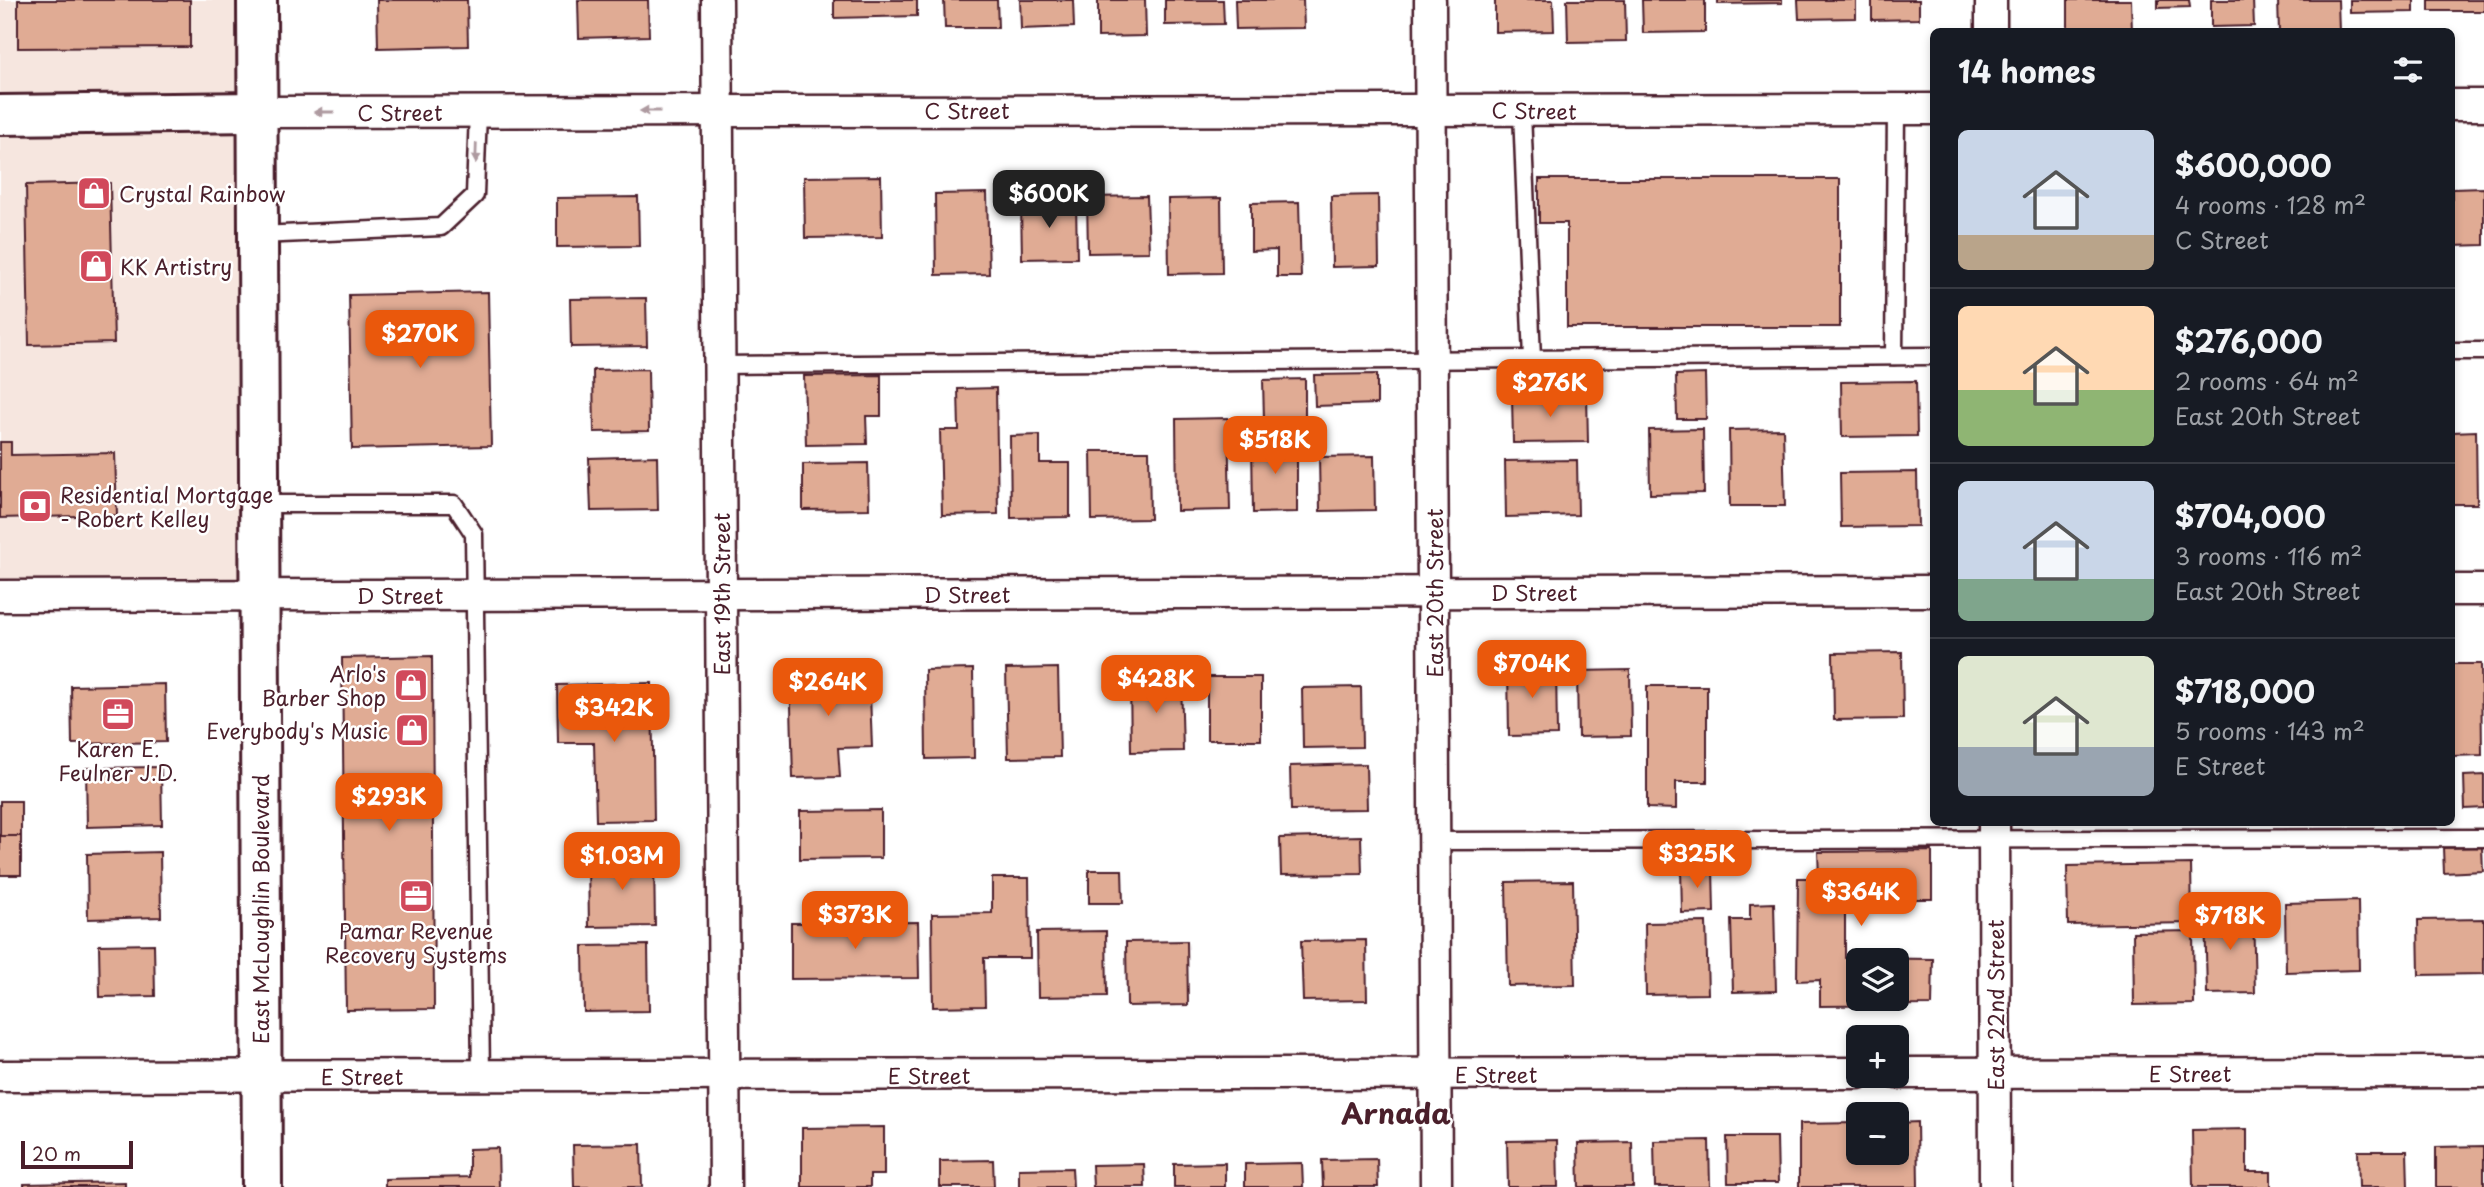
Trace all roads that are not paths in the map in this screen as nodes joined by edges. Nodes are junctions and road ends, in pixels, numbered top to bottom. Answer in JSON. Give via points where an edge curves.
{"nodes":[{"id":1,"x":257,"y":0,"type":"edge"},
{"id":2,"x":717,"y":0,"type":"edge"},
{"id":3,"x":1430,"y":0,"type":"edge"},
{"id":4,"x":1991,"y":0,"type":"edge"},
{"id":5,"x":1991,"y":28,"type":"edge"},
{"id":6,"x":2455,"y":105,"type":"edge"},
{"id":7,"x":2484,"y":105,"type":"edge"},
{"id":8,"x":1431,"y":109,"type":"junction"},
{"id":9,"x":1930,"y":109,"type":"edge"},
{"id":10,"x":1896,"y":110,"type":"junction"},
{"id":11,"x":718,"y":111,"type":"junction"},
{"id":12,"x":258,"y":112,"type":"junction"},
{"id":13,"x":478,"y":112,"type":"junction"},
{"id":14,"x":1522,"y":112,"type":"junction"},
{"id":15,"x":0,"y":115,"type":"edge"},
{"id":16,"x":259,"y":235,"type":"junction"},
{"id":17,"x":2455,"y":351,"type":"edge"},
{"id":18,"x":2484,"y":351,"type":"edge"},
{"id":19,"x":1894,"y":356,"type":"junction"},
{"id":20,"x":1930,"y":356,"type":"edge"},
{"id":21,"x":1532,"y":359,"type":"junction"},
{"id":22,"x":1433,"y":360,"type":"junction"},
{"id":23,"x":720,"y":365,"type":"junction"},
{"id":24,"x":259,"y":504,"type":"junction"},
{"id":25,"x":2455,"y":590,"type":"edge"},
{"id":26,"x":2484,"y":590,"type":"edge"},
{"id":27,"x":1930,"y":591,"type":"edge"},
{"id":28,"x":1433,"y":592,"type":"junction"},
{"id":29,"x":721,"y":594,"type":"junction"},
{"id":30,"x":259,"y":595,"type":"junction"},
{"id":31,"x":475,"y":595,"type":"junction"},
{"id":32,"x":0,"y":596,"type":"edge"},
{"id":33,"x":1994,"y":831,"type":"edge"},
{"id":34,"x":2484,"y":838,"type":"edge"},
{"id":35,"x":1435,"y":841,"type":"junction"},
{"id":36,"x":2484,"y":1072,"type":"edge"},
{"id":37,"x":1846,"y":1073,"type":"edge"},
{"id":38,"x":1909,"y":1073,"type":"edge"},
{"id":39,"x":1995,"y":1073,"type":"junction"},
{"id":40,"x":1436,"y":1074,"type":"junction"},
{"id":41,"x":260,"y":1075,"type":"junction"},
{"id":42,"x":724,"y":1075,"type":"junction"},
{"id":43,"x":0,"y":1076,"type":"edge"},
{"id":44,"x":481,"y":1076,"type":"junction"},
{"id":45,"x":262,"y":1187,"type":"edge"},
{"id":46,"x":725,"y":1187,"type":"edge"},
{"id":47,"x":1436,"y":1187,"type":"edge"},
{"id":48,"x":1996,"y":1187,"type":"edge"}],
"edges":[{"from":1,"to":12,"type":"street","name":"East McLoughlin Boulevard"},
{"from":2,"to":11,"type":"street","name":"East 19th Street"},
{"from":3,"to":8,"type":"street","name":"East 20th Street"},
{"from":4,"to":5,"type":"street"},
{"from":6,"to":7,"type":"street"},
{"from":8,"to":11,"type":"street","name":"C Street"},
{"from":8,"to":14,"type":"street","name":"C Street"},
{"from":8,"to":22,"type":"street","name":"East 20th Street"},
{"from":9,"to":10,"type":"street","name":"C Street"},
{"from":10,"to":14,"type":"street","name":"C Street"},
{"from":10,"to":19,"type":"lane"},
{"from":11,"to":13,"type":"street","name":"C Street","one_way":true},
{"from":11,"to":23,"type":"street","name":"East 19th Street"},
{"from":13,"to":12,"type":"street","name":"C Street","one_way":true},
{"from":12,"to":15,"type":"street","name":"C Street"},
{"from":12,"to":16,"type":"street","name":"East McLoughlin Boulevard"},
{"from":13,"to":16,"type":"lane","one_way":true,"via":[[475,195],[441,227]]},
{"from":14,"to":21,"type":"lane"},
{"from":16,"to":24,"type":"street","name":"East McLoughlin Boulevard"},
{"from":17,"to":18,"type":"lane"},
{"from":19,"to":20,"type":"lane"},
{"from":19,"to":21,"type":"lane"},
{"from":21,"to":22,"type":"lane"},
{"from":22,"to":23,"type":"lane"},
{"from":22,"to":28,"type":"street","name":"East 20th Street"},
{"from":23,"to":29,"type":"street","name":"East 19th Street"},
{"from":24,"to":30,"type":"street","name":"East McLoughlin Boulevard"},
{"from":24,"to":31,"type":"lane","via":[[454,504],[474,534]]},
{"from":25,"to":26,"type":"street"},
{"from":27,"to":28,"type":"street","name":"D Street"},
{"from":28,"to":29,"type":"street","name":"D Street"},
{"from":28,"to":35,"type":"street","name":"East 20th Street"},
{"from":29,"to":31,"type":"street","name":"D Street"},
{"from":29,"to":42,"type":"street","name":"East 19th Street"},
{"from":30,"to":31,"type":"street","name":"D Street"},
{"from":30,"to":32,"type":"street","name":"D Street"},
{"from":30,"to":41,"type":"street","name":"East McLoughlin Boulevard"},
{"from":31,"to":44,"type":"lane"},
{"from":33,"to":34,"type":"lane"},
{"from":33,"to":35,"type":"lane"},
{"from":33,"to":39,"type":"street","name":"East 22nd Street"},
{"from":35,"to":40,"type":"street","name":"East 20th Street"},
{"from":36,"to":39,"type":"street","name":"E Street"},
{"from":37,"to":40,"type":"street","name":"E Street"},
{"from":38,"to":39,"type":"street","name":"E Street"},
{"from":39,"to":48,"type":"street","name":"East 22nd Street"},
{"from":40,"to":42,"type":"street","name":"E Street"},
{"from":40,"to":47,"type":"street","name":"East 20th Street"},
{"from":41,"to":43,"type":"street","name":"E Street"},
{"from":41,"to":44,"type":"street","name":"E Street"},
{"from":41,"to":45,"type":"street","name":"East McLoughlin Boulevard"},
{"from":42,"to":44,"type":"street","name":"E Street"},
{"from":42,"to":46,"type":"street","name":"East 19th Street"}]}
